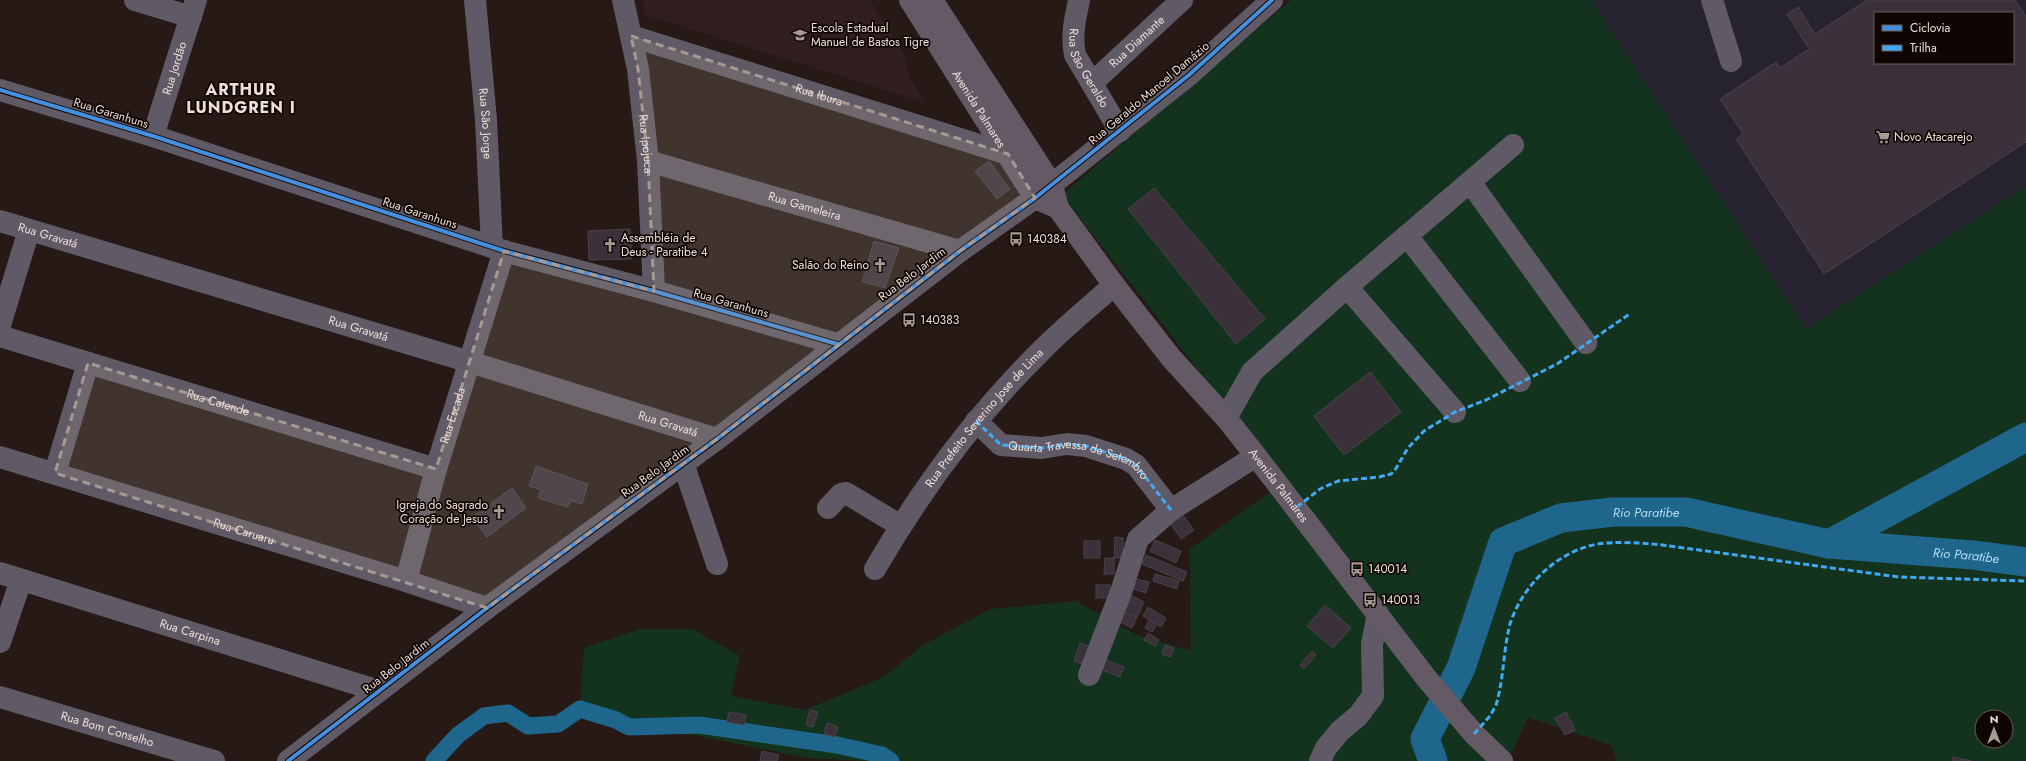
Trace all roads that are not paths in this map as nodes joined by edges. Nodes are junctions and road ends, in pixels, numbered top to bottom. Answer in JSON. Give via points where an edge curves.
{"nodes":[{"id":1,"x":135,"y":0,"type":"edge"},
{"id":2,"x":475,"y":0,"type":"edge"},
{"id":3,"x":623,"y":0,"type":"edge"},
{"id":4,"x":910,"y":0,"type":"edge"},
{"id":5,"x":932,"y":0,"type":"edge"},
{"id":6,"x":1079,"y":0,"type":"edge"},
{"id":7,"x":1182,"y":0,"type":"edge"},
{"id":8,"x":1272,"y":0,"type":"edge"},
{"id":9,"x":1712,"y":0,"type":"edge"},
{"id":10,"x":193,"y":9,"type":"edge"},
{"id":11,"x":631,"y":36,"type":"junction"},
{"id":12,"x":1731,"y":61,"type":"dead end"},
{"id":13,"x":1092,"y":83,"type":"junction"},
{"id":14,"x":0,"y":90,"type":"edge"},
{"id":15,"x":1120,"y":130,"type":"junction"},
{"id":16,"x":153,"y":136,"type":"junction"},
{"id":17,"x":1514,"y":145,"type":"dead end"},
{"id":18,"x":1008,"y":154,"type":"junction"},
{"id":19,"x":648,"y":161,"type":"junction"},
{"id":20,"x":1470,"y":182,"type":"junction"},
{"id":21,"x":1052,"y":185,"type":"junction"},
{"id":22,"x":1035,"y":198,"type":"junction"},
{"id":23,"x":1058,"y":208,"type":"junction"},
{"id":24,"x":0,"y":221,"type":"edge"},
{"id":25,"x":28,"y":230,"type":"junction"},
{"id":26,"x":1407,"y":236,"type":"junction"},
{"id":27,"x":498,"y":249,"type":"junction"},
{"id":28,"x":960,"y":251,"type":"junction"},
{"id":29,"x":1114,"y":285,"type":"junction"},
{"id":30,"x":1347,"y":287,"type":"junction"},
{"id":31,"x":654,"y":291,"type":"junction"},
{"id":32,"x":0,"y":325,"type":"edge"},
{"id":33,"x":0,"y":336,"type":"edge"},
{"id":34,"x":837,"y":344,"type":"junction"},
{"id":35,"x":1586,"y":344,"type":"dead end"},
{"id":36,"x":470,"y":362,"type":"junction"},
{"id":37,"x":88,"y":363,"type":"junction"},
{"id":38,"x":1520,"y":382,"type":"dead end"},
{"id":39,"x":1455,"y":412,"type":"dead end"},
{"id":40,"x":1226,"y":418,"type":"junction"},
{"id":41,"x":976,"y":421,"type":"junction"},
{"id":42,"x":716,"y":438,"type":"junction"},
{"id":43,"x":1256,"y":456,"type":"junction"},
{"id":44,"x":0,"y":457,"type":"edge"},
{"id":45,"x":683,"y":463,"type":"junction"},
{"id":46,"x":436,"y":469,"type":"junction"},
{"id":47,"x":55,"y":473,"type":"junction"},
{"id":48,"x":828,"y":508,"type":"dead end"},
{"id":49,"x":1171,"y":510,"type":"junction"},
{"id":50,"x":902,"y":526,"type":"junction"},
{"id":51,"x":716,"y":564,"type":"dead end"},
{"id":52,"x":875,"y":569,"type":"dead end"},
{"id":53,"x":0,"y":573,"type":"edge"},
{"id":54,"x":21,"y":580,"type":"junction"},
{"id":55,"x":406,"y":581,"type":"junction"},
{"id":56,"x":487,"y":608,"type":"junction"},
{"id":57,"x":1378,"y":614,"type":"junction"},
{"id":58,"x":0,"y":642,"type":"edge"},
{"id":59,"x":1089,"y":675,"type":"dead end"},
{"id":60,"x":379,"y":691,"type":"junction"},
{"id":61,"x":0,"y":697,"type":"edge"},
{"id":62,"x":1492,"y":757,"type":"edge"},
{"id":63,"x":214,"y":761,"type":"edge"},
{"id":64,"x":288,"y":761,"type":"edge"},
{"id":65,"x":1320,"y":761,"type":"edge"}],
"edges":[{"from":1,"to":10,"type":"street"},
{"from":2,"to":27,"type":"street","name":"Rua São Jorge"},
{"from":3,"to":11,"type":"street","name":"Rua Ipojuca"},
{"from":4,"to":18,"type":"main road","name":"Avenida Palmares"},
{"from":5,"to":21,"type":"main road","name":"Avenida Palmares"},
{"from":6,"to":13,"type":"street","name":"Rua São Geraldo","via":[[1073,43],[1075,54]]},
{"from":7,"to":13,"type":"street","name":"Rua Diamante"},
{"from":8,"to":15,"type":"street","name":"Rua Geraldo Manoel Damázio","via":[[1188,75]]},
{"from":9,"to":12,"type":"street"},
{"from":10,"to":16,"type":"street","name":"Rua Jordão"},
{"from":11,"to":18,"type":"street","name":"Rua Ibura"},
{"from":11,"to":19,"type":"street","name":"Rua Ipojuca","via":[[638,69]]},
{"from":13,"to":15,"type":"street","name":"Rua São Geraldo"},
{"from":14,"to":16,"type":"street","name":"Rua Garanhuns"},
{"from":15,"to":21,"type":"street","name":"Rua Geraldo Manoel Damázio"},
{"from":16,"to":27,"type":"street","name":"Rua Garanhuns"},
{"from":17,"to":20,"type":"street"},
{"from":18,"to":22,"type":"main road","name":"Avenida Palmares"},
{"from":19,"to":28,"type":"street","name":"Rua Gameleira"},
{"from":19,"to":31,"type":"street","name":"Rua Ipojuca"},
{"from":20,"to":26,"type":"street"},
{"from":20,"to":35,"type":"street"},
{"from":21,"to":22,"type":"street","name":"Rua Geraldo Manoel Damázio"},
{"from":21,"to":23,"type":"main road","name":"Avenida Palmares"},
{"from":22,"to":23,"type":"main road"},
{"from":22,"to":28,"type":"street","name":"Rua Belo Jardim"},
{"from":23,"to":29,"type":"main road","name":"Avenida Palmares"},
{"from":24,"to":25,"type":"street","name":"Rua Gravatá"},
{"from":25,"to":32,"type":"street"},
{"from":25,"to":36,"type":"street","name":"Rua Gravatá"},
{"from":26,"to":30,"type":"street"},
{"from":26,"to":38,"type":"street"},
{"from":27,"to":31,"type":"street","name":"Rua Garanhuns"},
{"from":27,"to":36,"type":"street","name":"Rua Escada"},
{"from":28,"to":34,"type":"street","name":"Rua Belo Jardim"},
{"from":29,"to":40,"type":"main road","name":"Avenida Palmares","via":[[1172,358]]},
{"from":29,"to":41,"type":"street","name":"Rua Prefeito Severino Jose de Lima","via":[[1047,345]]},
{"from":30,"to":39,"type":"street"},
{"from":30,"to":40,"type":"street","via":[[1252,372]]},
{"from":31,"to":34,"type":"street","name":"Rua Garanhuns"},
{"from":33,"to":37,"type":"street","name":"Rua Catende"},
{"from":34,"to":42,"type":"street","name":"Rua Belo Jardim"},
{"from":36,"to":42,"type":"street","name":"Rua Gravatá"},
{"from":36,"to":46,"type":"street","name":"Rua Escada"},
{"from":37,"to":46,"type":"street","name":"Rua Catende"},
{"from":37,"to":47,"type":"street"},
{"from":40,"to":43,"type":"main road","name":"Avenida Palmares"},
{"from":41,"to":49,"type":"street","name":"Quarta Travessa de Setembro","via":[[1001,445],[1041,448],[1067,444],[1086,446],[1126,459],[1136,465]]},
{"from":41,"to":50,"type":"street","name":"Rua Prefeito Severino Jose de Lima","via":[[939,470]]},
{"from":42,"to":45,"type":"street","name":"Rua Belo Jardim"},
{"from":43,"to":49,"type":"street"},
{"from":43,"to":57,"type":"main road","name":"Avenida Palmares"},
{"from":44,"to":47,"type":"street","name":"Rua Caruaru"},
{"from":45,"to":51,"type":"street"},
{"from":45,"to":56,"type":"street","name":"Rua Belo Jardim"},
{"from":46,"to":55,"type":"street","name":"Rua Escada"},
{"from":47,"to":55,"type":"street","name":"Rua Caruaru"},
{"from":48,"to":50,"type":"street","via":[[841,494],[846,493]]},
{"from":49,"to":59,"type":"street","via":[[1138,539]]},
{"from":50,"to":52,"type":"street","name":"Rua Prefeito Severino Jose de Lima"},
{"from":53,"to":54,"type":"street","name":"Rua Carpina"},
{"from":54,"to":58,"type":"street"},
{"from":54,"to":60,"type":"street","name":"Rua Carpina"},
{"from":55,"to":56,"type":"street","name":"Rua Caruaru"},
{"from":56,"to":60,"type":"street","name":"Rua Belo Jardim"},
{"from":57,"to":62,"type":"main road","name":"Avenida Palmares"},
{"from":57,"to":65,"type":"street","via":[[1372,644],[1373,696],[1358,716],[1340,731],[1326,748]]},
{"from":60,"to":64,"type":"street","name":"Rua Belo Jardim"},
{"from":61,"to":63,"type":"street","name":"Rua Bom Conselho"}]}
